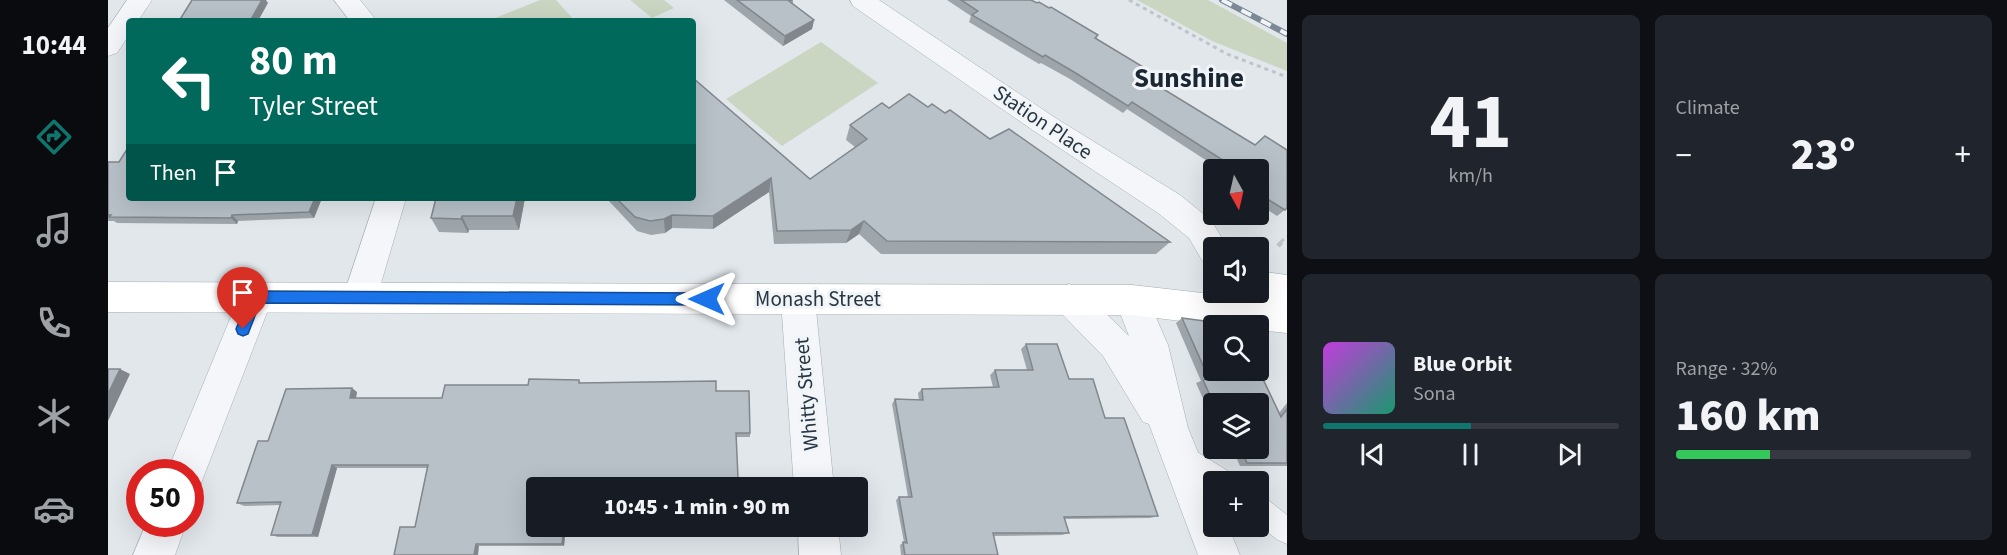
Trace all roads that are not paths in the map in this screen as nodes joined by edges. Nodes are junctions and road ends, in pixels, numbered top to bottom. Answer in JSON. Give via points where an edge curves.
{"nodes":[{"id":1,"x":140,"y":0,"type":"edge"},
{"id":2,"x":346,"y":0,"type":"edge"},
{"id":3,"x":862,"y":0,"type":"edge"},
{"id":4,"x":128,"y":18,"type":"edge"},
{"id":5,"x":361,"y":18,"type":"edge"},
{"id":6,"x":126,"y":21,"type":"edge"},
{"id":7,"x":108,"y":47,"type":"edge"},
{"id":8,"x":390,"y":201,"type":"edge"},
{"id":9,"x":1205,"y":237,"type":"edge"},
{"id":10,"x":1203,"y":285,"type":"edge"},
{"id":11,"x":1269,"y":287,"type":"edge"},
{"id":12,"x":1287,"y":289,"type":"edge"},
{"id":13,"x":108,"y":297,"type":"edge"},
{"id":14,"x":256,"y":297,"type":"junction"},
{"id":15,"x":360,"y":297,"type":"junction"},
{"id":16,"x":1069,"y":299,"type":"junction"},
{"id":17,"x":798,"y":300,"type":"junction"},
{"id":18,"x":1132,"y":300,"type":"junction"},
{"id":19,"x":1203,"y":301,"type":"edge"},
{"id":20,"x":1238,"y":303,"type":"edge"},
{"id":21,"x":1287,"y":318,"type":"edge"},
{"id":22,"x":1173,"y":439,"type":"junction"},
{"id":23,"x":191,"y":459,"type":"edge"},
{"id":24,"x":1209,"y":471,"type":"edge"},
{"id":25,"x":813,"y":477,"type":"edge"},
{"id":26,"x":1269,"y":517,"type":"edge"},
{"id":27,"x":1287,"y":531,"type":"edge"},
{"id":28,"x":161,"y":537,"type":"edge"},
{"id":29,"x":819,"y":537,"type":"edge"},
{"id":30,"x":154,"y":555,"type":"edge"},
{"id":31,"x":820,"y":555,"type":"edge"},
{"id":32,"x":1219,"y":555,"type":"edge"}],
"edges":[{"from":1,"to":4,"type":"street"},
{"from":2,"to":5,"type":"street"},
{"from":3,"to":9,"type":"street","name":"Station Place","via":[[1169,204]]},
{"from":6,"to":7,"type":"street"},
{"from":8,"to":15,"type":"street"},
{"from":10,"to":18,"type":"main road","name":"Monash Street","via":[[1176,287]]},
{"from":11,"to":12,"type":"main road"},
{"from":13,"to":14,"type":"main road","name":"Monash Street"},
{"from":14,"to":15,"type":"main road","name":"Monash Street"},
{"from":14,"to":23,"type":"street"},
{"from":15,"to":17,"type":"main road","name":"Monash Street"},
{"from":16,"to":17,"type":"main road","name":"Monash Street"},
{"from":16,"to":18,"type":"main road","name":"Monash Street"},
{"from":16,"to":22,"type":"street","via":[[1115,345]]},
{"from":17,"to":25,"type":"street","name":"Whitty Street"},
{"from":18,"to":19,"type":"main road","name":"Monash Street"},
{"from":18,"to":22,"type":"street","via":[[1150,345]]},
{"from":20,"to":21,"type":"main road"},
{"from":22,"to":24,"type":"lane"},
{"from":22,"to":32,"type":"street"},
{"from":26,"to":27,"type":"lane"},
{"from":28,"to":30,"type":"street"},
{"from":29,"to":31,"type":"street"}]}
